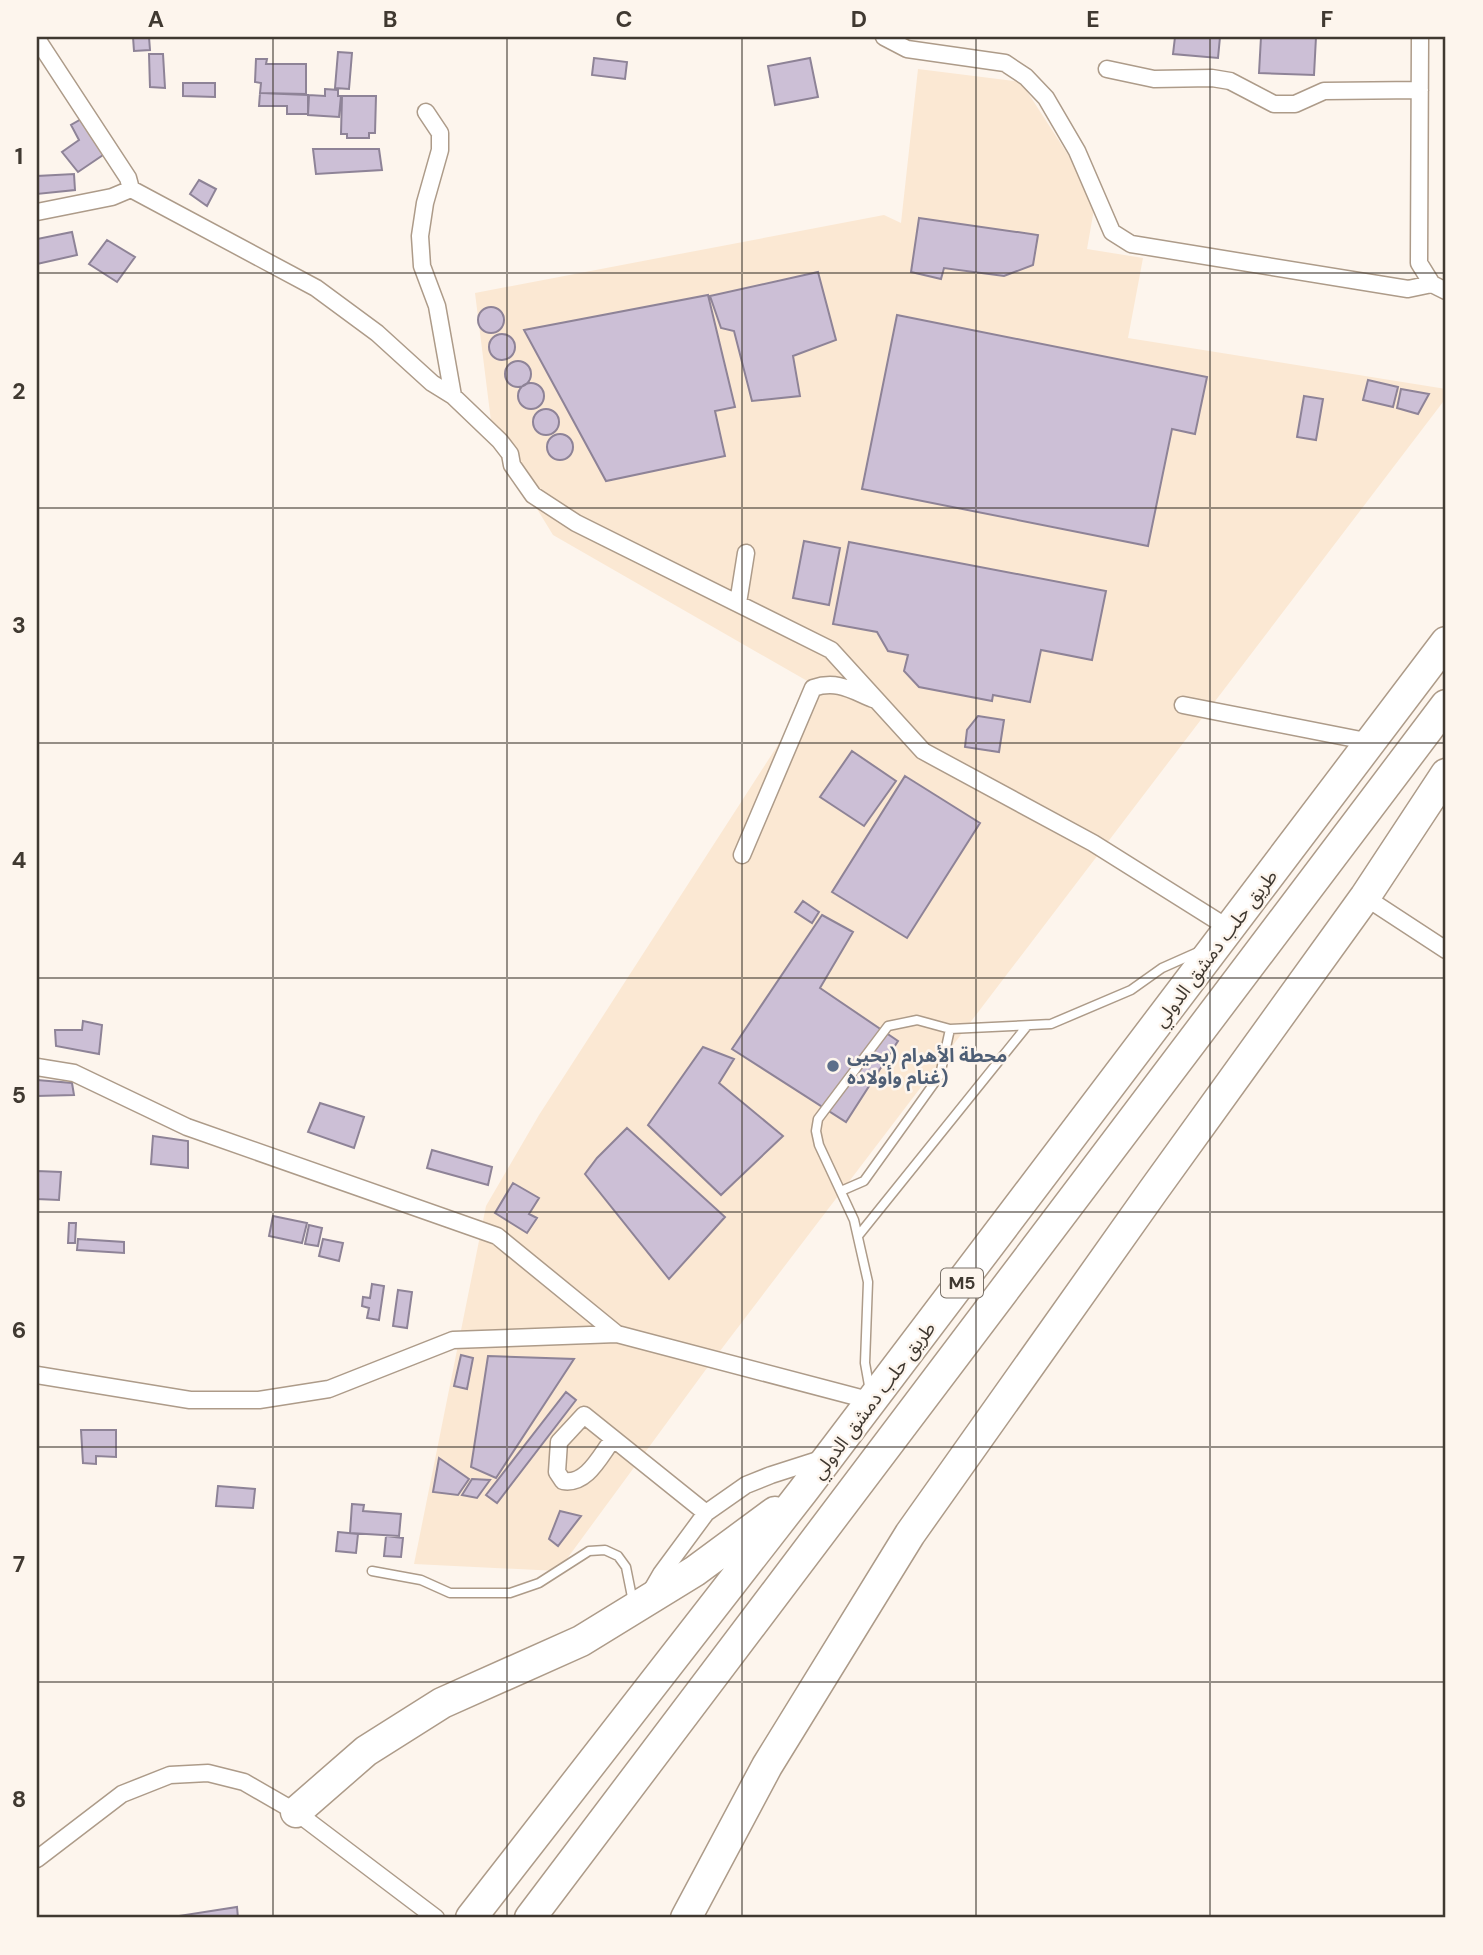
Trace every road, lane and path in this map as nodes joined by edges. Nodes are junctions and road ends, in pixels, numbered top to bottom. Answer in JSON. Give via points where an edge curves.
{"nodes":[{"id":1,"x":884,"y":37,"type":"edge"},
{"id":2,"x":1420,"y":37,"type":"edge"},
{"id":3,"x":37,"y":39,"type":"edge"},
{"id":4,"x":1107,"y":69,"type":"dead end"},
{"id":5,"x":1420,"y":90,"type":"junction"},
{"id":6,"x":426,"y":112,"type":"dead end"},
{"id":7,"x":131,"y":189,"type":"junction"},
{"id":8,"x":37,"y":212,"type":"edge"},
{"id":9,"x":1439,"y":287,"type":"edge"},
{"id":10,"x":453,"y":396,"type":"junction"},
{"id":11,"x":746,"y":553,"type":"dead end"},
{"id":12,"x":738,"y":603,"type":"junction"},
{"id":13,"x":1446,"y":642,"type":"edge"},
{"id":14,"x":878,"y":702,"type":"junction"},
{"id":15,"x":1182,"y":705,"type":"dead end"},
{"id":16,"x":1446,"y":705,"type":"edge"},
{"id":17,"x":1371,"y":742,"type":"junction"},
{"id":18,"x":1446,"y":774,"type":"edge"},
{"id":19,"x":742,"y":855,"type":"dead end"},
{"id":20,"x":1365,"y":897,"type":"junction"},
{"id":21,"x":1225,"y":935,"type":"junction"},
{"id":22,"x":1446,"y":950,"type":"edge"},
{"id":23,"x":1027,"y":1026,"type":"junction"},
{"id":24,"x":950,"y":1029,"type":"junction"},
{"id":25,"x":37,"y":1067,"type":"edge"},
{"id":26,"x":841,"y":1191,"type":"junction"},
{"id":27,"x":858,"y":1237,"type":"junction"},
{"id":28,"x":617,"y":1334,"type":"junction"},
{"id":29,"x":37,"y":1375,"type":"edge"},
{"id":30,"x":872,"y":1401,"type":"junction"},
{"id":31,"x":613,"y":1439,"type":"dead end"},
{"id":32,"x":830,"y":1456,"type":"junction"},
{"id":33,"x":803,"y":1491,"type":"junction"},
{"id":34,"x":706,"y":1513,"type":"junction"},
{"id":35,"x":372,"y":1571,"type":"dead end"},
{"id":36,"x":640,"y":1605,"type":"junction"},
{"id":37,"x":296,"y":1812,"type":"junction"},
{"id":38,"x":37,"y":1859,"type":"edge"},
{"id":39,"x":436,"y":1918,"type":"edge"},
{"id":40,"x":471,"y":1918,"type":"edge"},
{"id":41,"x":530,"y":1918,"type":"edge"},
{"id":42,"x":686,"y":1918,"type":"edge"}],
"edges":[{"from":1,"to":9,"type":"street","via":[[906,49],[1005,63],[1026,77],[1046,98],[1077,151],[1112,232],[1131,244],[1408,289]]},
{"from":2,"to":5,"type":"street"},
{"from":3,"to":7,"type":"street"},
{"from":4,"to":5,"type":"street","via":[[1154,79],[1230,81],[1274,104],[1294,104],[1324,91]]},
{"from":5,"to":9,"type":"street","via":[[1419,263]]},
{"from":6,"to":10,"type":"street","via":[[440,133],[440,150],[419,236]]},
{"from":7,"to":8,"type":"street"},
{"from":7,"to":10,"type":"street","via":[[316,288]]},
{"from":10,"to":12,"type":"street","via":[[500,441],[533,495],[576,523]]},
{"from":11,"to":12,"type":"street"},
{"from":12,"to":14,"type":"street","via":[[831,650]]},
{"from":13,"to":17,"type":"highway","name":"طريق حلب دمشق الدولي","number":"M5"},
{"from":14,"to":19,"type":"street","via":[[841,686],[827,683],[813,688]]},
{"from":14,"to":21,"type":"street","via":[[923,751],[1093,843]]},
{"from":15,"to":17,"type":"street"},
{"from":16,"to":41,"type":"highway","name":"طريق حلب دمشق الدولي","number":"M5"},
{"from":17,"to":21,"type":"highway","name":"طريق حلب دمشق الدولي","number":"M5"},
{"from":18,"to":20,"type":"highway"},
{"from":20,"to":22,"type":"street"},
{"from":20,"to":42,"type":"highway","via":[[910,1534],[767,1766]]},
{"from":21,"to":23,"type":"lane","via":[[1093,1008],[1051,1024]]},
{"from":21,"to":30,"type":"highway","name":"طريق حلب دمشق الدولي","number":"M5"},
{"from":23,"to":24,"type":"lane"},
{"from":23,"to":27,"type":"lane"},
{"from":24,"to":26,"type":"lane","via":[[940,1075],[864,1181]]},
{"from":24,"to":26,"type":"lane","via":[[917,1020],[888,1026],[818,1119],[819,1145]]},
{"from":25,"to":28,"type":"street","via":[[74,1073],[187,1127],[497,1237]]},
{"from":26,"to":27,"type":"lane"},
{"from":27,"to":30,"type":"lane","via":[[868,1282],[865,1363]]},
{"from":28,"to":29,"type":"street","via":[[453,1340],[328,1389],[259,1400],[190,1400]]},
{"from":28,"to":30,"type":"street"},
{"from":30,"to":32,"type":"highway","name":"طريق حلب دمشق الدولي","number":"M5"},
{"from":31,"to":34,"type":"street"},
{"from":32,"to":33,"type":"highway","name":"طريق حلب دمشق الدولي","number":"M5"},
{"from":32,"to":34,"type":"street","via":[[746,1485]]},
{"from":33,"to":36,"type":"highway","via":[[695,1571]]},
{"from":33,"to":40,"type":"highway","name":"طريق حلب دمشق الدولي","number":"M5"},
{"from":34,"to":36,"type":"street"},
{"from":35,"to":36,"type":"lane","via":[[421,1580],[450,1593],[510,1593],[539,1583],[589,1551],[606,1550],[626,1567]]},
{"from":36,"to":37,"type":"highway","via":[[581,1641],[442,1703],[366,1751]]},
{"from":37,"to":38,"type":"street","via":[[244,1782],[208,1773],[170,1775],[122,1794]]},
{"from":37,"to":39,"type":"street"}]}
